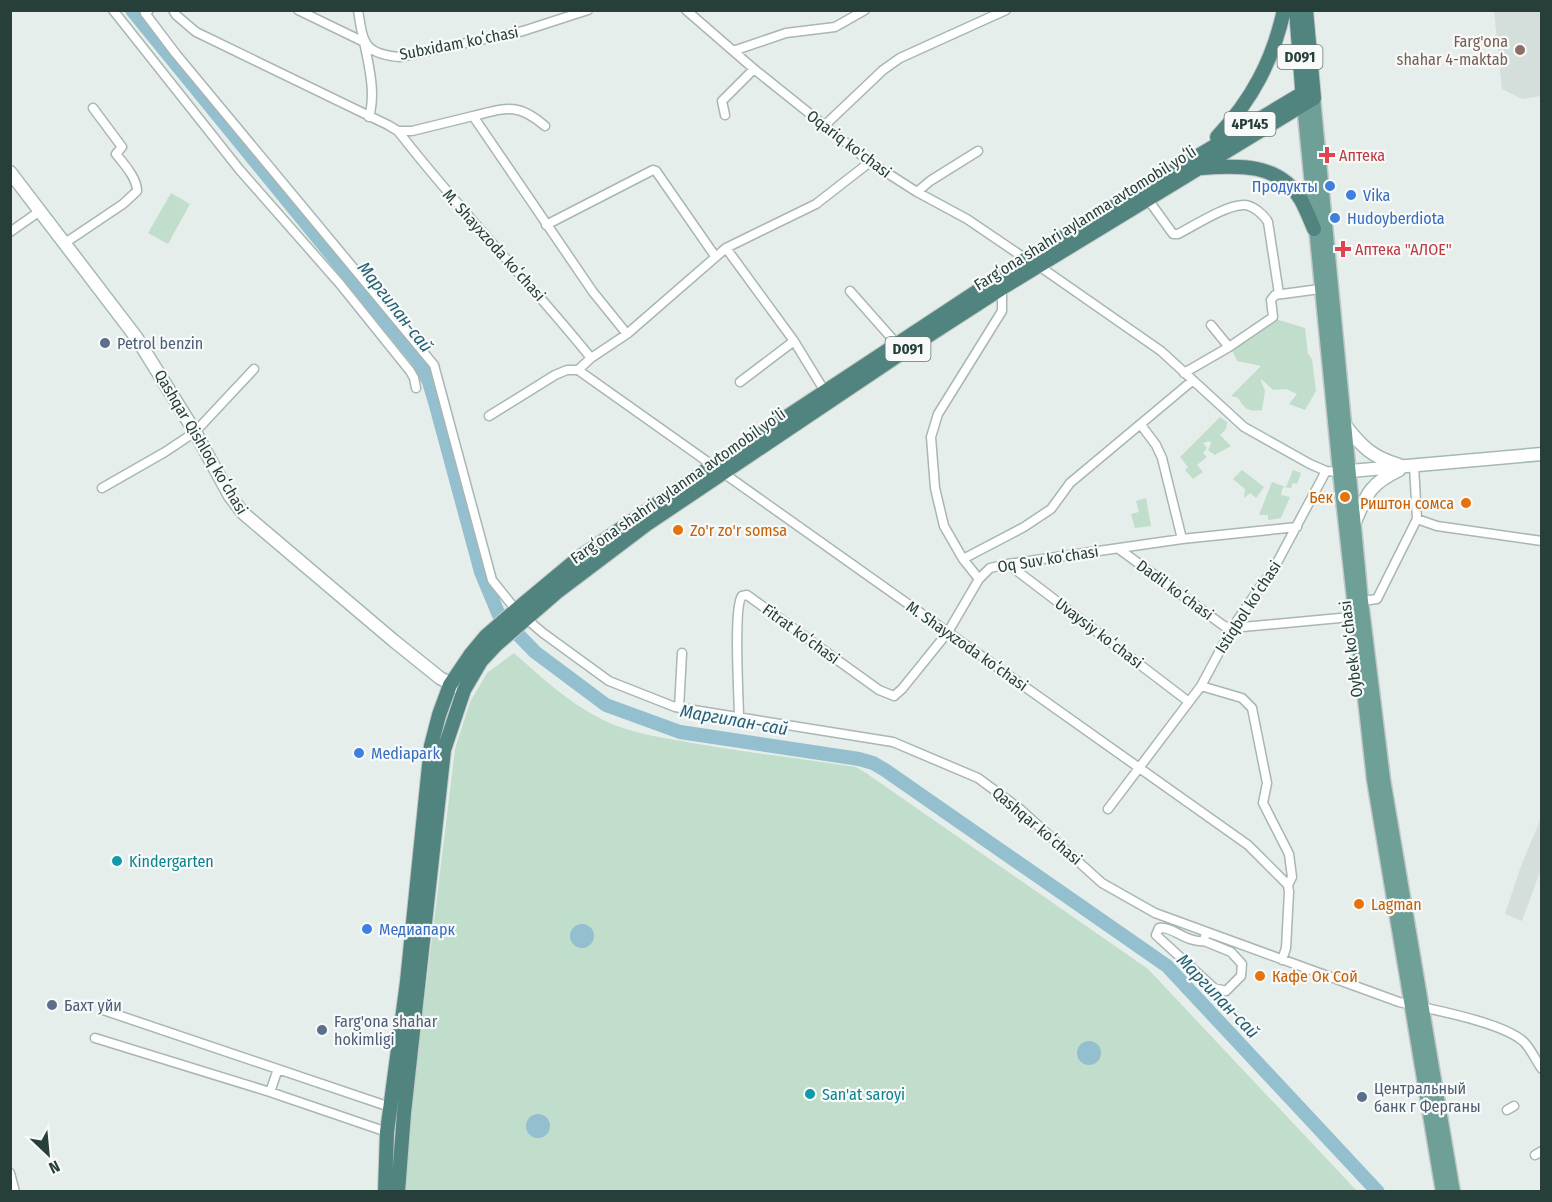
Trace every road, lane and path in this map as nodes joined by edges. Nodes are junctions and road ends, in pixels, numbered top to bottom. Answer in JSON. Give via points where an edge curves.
{"nodes":[{"id":1,"x":113,"y":10,"type":"edge"},
{"id":2,"x":173,"y":10,"type":"edge"},
{"id":3,"x":298,"y":10,"type":"edge"},
{"id":4,"x":358,"y":10,"type":"edge"},
{"id":5,"x":588,"y":10,"type":"edge"},
{"id":6,"x":686,"y":10,"type":"edge"},
{"id":7,"x":865,"y":10,"type":"edge"},
{"id":8,"x":1006,"y":10,"type":"edge"},
{"id":9,"x":1284,"y":10,"type":"edge"},
{"id":10,"x":1296,"y":10,"type":"edge"},
{"id":11,"x":1306,"y":10,"type":"edge"},
{"id":12,"x":145,"y":11,"type":"edge"},
{"id":13,"x":364,"y":42,"type":"junction"},
{"id":14,"x":733,"y":51,"type":"junction"},
{"id":15,"x":754,"y":69,"type":"junction"},
{"id":16,"x":1308,"y":95,"type":"junction"},
{"id":17,"x":93,"y":108,"type":"dead end"},
{"id":18,"x":725,"y":115,"type":"dead end"},
{"id":19,"x":473,"y":116,"type":"junction"},
{"id":20,"x":369,"y":117,"type":"junction"},
{"id":21,"x":545,"y":126,"type":"dead end"},
{"id":22,"x":824,"y":126,"type":"junction"},
{"id":23,"x":398,"y":131,"type":"junction"},
{"id":24,"x":978,"y":151,"type":"dead end"},
{"id":25,"x":870,"y":162,"type":"junction"},
{"id":26,"x":1192,"y":165,"type":"junction"},
{"id":27,"x":10,"y":172,"type":"edge"},
{"id":28,"x":917,"y":192,"type":"junction"},
{"id":29,"x":1147,"y":198,"type":"junction"},
{"id":30,"x":40,"y":211,"type":"junction"},
{"id":31,"x":546,"y":225,"type":"junction"},
{"id":32,"x":1314,"y":229,"type":"junction"},
{"id":33,"x":10,"y":232,"type":"edge"},
{"id":34,"x":65,"y":243,"type":"junction"},
{"id":35,"x":726,"y":248,"type":"junction"},
{"id":36,"x":715,"y":256,"type":"junction"},
{"id":37,"x":1026,"y":259,"type":"junction"},
{"id":38,"x":1038,"y":267,"type":"junction"},
{"id":39,"x":1002,"y":288,"type":"junction"},
{"id":40,"x":1320,"y":289,"type":"junction"},
{"id":41,"x":850,"y":291,"type":"dead end"},
{"id":42,"x":1279,"y":294,"type":"junction"},
{"id":43,"x":1211,"y":325,"type":"dead end"},
{"id":44,"x":627,"y":334,"type":"junction"},
{"id":45,"x":794,"y":341,"type":"junction"},
{"id":46,"x":896,"y":343,"type":"junction"},
{"id":47,"x":1229,"y":347,"type":"junction"},
{"id":48,"x":591,"y":358,"type":"junction"},
{"id":49,"x":254,"y":369,"type":"dead end"},
{"id":50,"x":578,"y":370,"type":"junction"},
{"id":51,"x":1184,"y":373,"type":"junction"},
{"id":52,"x":1192,"y":381,"type":"junction"},
{"id":53,"x":740,"y":382,"type":"dead end"},
{"id":54,"x":417,"y":388,"type":"dead end"},
{"id":55,"x":824,"y":390,"type":"junction"},
{"id":56,"x":489,"y":416,"type":"dead end"},
{"id":57,"x":1141,"y":425,"type":"junction"},
{"id":58,"x":1345,"y":425,"type":"junction"},
{"id":59,"x":195,"y":432,"type":"junction"},
{"id":60,"x":1542,"y":454,"type":"edge"},
{"id":61,"x":1410,"y":467,"type":"junction"},
{"id":62,"x":717,"y":470,"type":"junction"},
{"id":63,"x":1338,"y":471,"type":"junction"},
{"id":64,"x":102,"y":488,"type":"dead end"},
{"id":65,"x":1417,"y":519,"type":"junction"},
{"id":66,"x":1355,"y":522,"type":"junction"},
{"id":67,"x":1297,"y":527,"type":"junction"},
{"id":68,"x":1182,"y":539,"type":"junction"},
{"id":69,"x":1542,"y":541,"type":"edge"},
{"id":70,"x":1119,"y":549,"type":"junction"},
{"id":71,"x":963,"y":559,"type":"junction"},
{"id":72,"x":1008,"y":564,"type":"junction"},
{"id":73,"x":979,"y":579,"type":"junction"},
{"id":74,"x":1362,"y":602,"type":"junction"},
{"id":75,"x":517,"y":617,"type":"junction"},
{"id":76,"x":1340,"y":618,"type":"dead end"},
{"id":77,"x":1232,"y":628,"type":"junction"},
{"id":78,"x":948,"y":632,"type":"junction"},
{"id":79,"x":682,"y":653,"type":"dead end"},
{"id":80,"x":1201,"y":686,"type":"junction"},
{"id":81,"x":457,"y":687,"type":"junction"},
{"id":82,"x":1190,"y":702,"type":"junction"},
{"id":83,"x":679,"y":708,"type":"junction"},
{"id":84,"x":739,"y":718,"type":"junction"},
{"id":85,"x":1140,"y":768,"type":"junction"},
{"id":86,"x":1108,"y":809,"type":"dead end"},
{"id":87,"x":1288,"y":885,"type":"junction"},
{"id":88,"x":1205,"y":936,"type":"junction"},
{"id":89,"x":416,"y":951,"type":"junction"},
{"id":90,"x":1282,"y":960,"type":"junction"},
{"id":91,"x":1418,"y":1006,"type":"junction"},
{"id":92,"x":103,"y":1010,"type":"dead end"},
{"id":93,"x":95,"y":1038,"type":"dead end"},
{"id":94,"x":278,"y":1069,"type":"junction"},
{"id":95,"x":1542,"y":1070,"type":"edge"},
{"id":96,"x":270,"y":1092,"type":"junction"},
{"id":97,"x":390,"y":1107,"type":"junction"},
{"id":98,"x":387,"y":1132,"type":"junction"},
{"id":99,"x":10,"y":1173,"type":"edge"},
{"id":100,"x":15,"y":1191,"type":"edge"},
{"id":101,"x":385,"y":1191,"type":"edge"},
{"id":102,"x":398,"y":1191,"type":"edge"},
{"id":103,"x":1442,"y":1191,"type":"edge"},
{"id":104,"x":1455,"y":1191,"type":"edge"}],
"edges":[{"from":1,"to":54,"type":"street","via":[[239,169],[410,371]]},
{"from":2,"to":20,"type":"street","via":[[196,32]]},
{"from":3,"to":13,"type":"street","name":"Subxidam koʻchasi"},
{"from":4,"to":13,"type":"street"},
{"from":5,"to":13,"type":"street","name":"Subxidam koʻchasi","via":[[523,31],[400,57],[388,56]]},
{"from":6,"to":14,"type":"street","name":"Oqariq ko'chasi"},
{"from":7,"to":14,"type":"street","via":[[835,27],[786,33]]},
{"from":8,"to":22,"type":"street","via":[[900,58]]},
{"from":9,"to":26,"type":"highway","number":"D091","via":[[1272,52],[1248,100]]},
{"from":10,"to":16,"type":"highway","number":"D091"},
{"from":11,"to":16,"type":"highway","number":"D091"},
{"from":12,"to":75,"type":"street","name":"Qashqar koʻchasi","via":[[434,365],[492,580]]},
{"from":13,"to":20,"type":"street","via":[[370,75]]},
{"from":14,"to":15,"type":"street","name":"Oqariq ko'chasi"},
{"from":15,"to":18,"type":"street","via":[[722,101]]},
{"from":15,"to":22,"type":"street","name":"Oqariq ko'chasi"},
{"from":16,"to":26,"type":"highway","number":"4P145"},
{"from":16,"to":32,"type":"main road","name":"Oybek ko‘chasi"},
{"from":16,"to":58,"type":"main road","name":"Oybek ko‘chasi"},
{"from":17,"to":34,"type":"street","via":[[122,147],[116,154],[138,187],[123,204]]},
{"from":19,"to":21,"type":"street","via":[[506,109],[523,110]]},
{"from":19,"to":23,"type":"street"},
{"from":19,"to":31,"type":"street"},
{"from":20,"to":23,"type":"street"},
{"from":22,"to":25,"type":"street","name":"Oqariq ko'chasi"},
{"from":23,"to":48,"type":"street","name":"M. Shayxzoda koʻchasi","via":[[434,178]]},
{"from":24,"to":28,"type":"street"},
{"from":25,"to":28,"type":"street","name":"Oqariq ko'chasi"},
{"from":25,"to":35,"type":"street","via":[[816,204]]},
{"from":26,"to":29,"type":"highway","name":"Fargʻona shahri aylanma avtomobil yoʻli","number":"D091"},
{"from":26,"to":32,"type":"highway","via":[[1245,165],[1278,176],[1300,199]]},
{"from":26,"to":37,"type":"highway","name":"Fargʻona shahri aylanma avtomobil yoʻli","number":"D091"},
{"from":27,"to":30,"type":"main road","name":"Qashqar Qishloq koʻchasi"},
{"from":28,"to":37,"type":"street","name":"Oqariq ko'chasi","via":[[967,219]]},
{"from":29,"to":38,"type":"highway","name":"Fargʻona shahri aylanma avtomobil yoʻli","number":"D091"},
{"from":29,"to":42,"type":"street","via":[[1173,234],[1242,205],[1264,216]]},
{"from":30,"to":33,"type":"street"},
{"from":30,"to":34,"type":"main road","name":"Qashqar Qishloq koʻchasi"},
{"from":31,"to":36,"type":"street","via":[[653,170]]},
{"from":31,"to":44,"type":"street"},
{"from":32,"to":40,"type":"main road","name":"Oybek ko‘chasi"},
{"from":34,"to":59,"type":"main road","name":"Qashqar Qishloq koʻchasi","via":[[136,337]]},
{"from":35,"to":36,"type":"street"},
{"from":35,"to":45,"type":"street"},
{"from":36,"to":44,"type":"street"},
{"from":37,"to":46,"type":"highway","name":"Fargʻona shahri aylanma avtomobil yoʻli","number":"D091"},
{"from":38,"to":39,"type":"highway","name":"Fargʻona shahri aylanma avtomobil yoʻli","number":"D091"},
{"from":38,"to":51,"type":"street","via":[[1161,351]]},
{"from":39,"to":62,"type":"highway","name":"Fargʻona shahri aylanma avtomobil yoʻli","number":"D091"},
{"from":39,"to":71,"type":"street","name":"Oq Suv koʻchasi","via":[[1002,311],[939,414],[931,437],[938,507]]},
{"from":40,"to":42,"type":"street"},
{"from":40,"to":63,"type":"main road","name":"Oybek ko‘chasi"},
{"from":41,"to":46,"type":"street"},
{"from":42,"to":47,"type":"street","via":[[1271,300],[1273,317]]},
{"from":43,"to":47,"type":"street"},
{"from":44,"to":48,"type":"street"},
{"from":45,"to":53,"type":"street"},
{"from":45,"to":55,"type":"street"},
{"from":46,"to":55,"type":"highway","name":"Fargʻona shahri aylanma avtomobil yoʻli","number":"D091"},
{"from":47,"to":51,"type":"street"},
{"from":48,"to":50,"type":"street"},
{"from":49,"to":59,"type":"street"},
{"from":50,"to":56,"type":"street","via":[[555,375]]},
{"from":50,"to":62,"type":"street","name":"M. Shayxzoda koʻchasi"},
{"from":51,"to":52,"type":"street"},
{"from":52,"to":57,"type":"street"},
{"from":52,"to":63,"type":"street","via":[[1245,427]]},
{"from":55,"to":62,"type":"highway","name":"Fargʻona shahri aylanma avtomobil yoʻli","number":"D091"},
{"from":57,"to":68,"type":"street","via":[[1162,458]]},
{"from":57,"to":71,"type":"street","via":[[1070,483],[1051,509]]},
{"from":58,"to":61,"type":"main road","via":[[1372,454]]},
{"from":58,"to":63,"type":"main road","name":"Oybek ko‘chasi"},
{"from":59,"to":64,"type":"street"},
{"from":59,"to":81,"type":"main road","name":"Qashqar Qishloq koʻchasi","via":[[230,496],[249,521],[394,641]]},
{"from":60,"to":61,"type":"main road"},
{"from":61,"to":63,"type":"main road"},
{"from":61,"to":65,"type":"street"},
{"from":61,"to":66,"type":"main road","via":[[1373,486]]},
{"from":62,"to":75,"type":"highway","name":"Fargʻona shahri aylanma avtomobil yoʻli","number":"D091","via":[[581,556]]},
{"from":62,"to":78,"type":"street","name":"M. Shayxzoda koʻchasi"},
{"from":63,"to":66,"type":"main road","name":"Oybek ko‘chasi"},
{"from":63,"to":67,"type":"street","name":"Istiqbol koʻchasi"},
{"from":63,"to":91,"type":"main road","name":"Oybek ko‘chasi","via":[[1373,780]]},
{"from":65,"to":69,"type":"street","via":[[1437,526]]},
{"from":65,"to":74,"type":"street","via":[[1377,599]]},
{"from":66,"to":74,"type":"main road","name":"Oybek ko‘chasi"},
{"from":67,"to":68,"type":"street","name":"Oq Suv koʻchasi"},
{"from":67,"to":77,"type":"street","name":"Istiqbol koʻchasi","via":[[1272,572]]},
{"from":68,"to":70,"type":"street","name":"Oq Suv koʻchasi"},
{"from":70,"to":72,"type":"street","name":"Oq Suv koʻchasi"},
{"from":70,"to":77,"type":"street","name":"Dadil koʻchasi"},
{"from":71,"to":73,"type":"street","name":"Oq Suv koʻchasi"},
{"from":72,"to":73,"type":"street","name":"Oq Suv koʻchasi","via":[[990,568]]},
{"from":72,"to":82,"type":"street","name":"Uvaysiy koʻchasi"},
{"from":73,"to":78,"type":"street"},
{"from":74,"to":91,"type":"main road","name":"Oybek ko‘chasi","via":[[1383,779]]},
{"from":75,"to":81,"type":"highway","name":"Fargʻona shahri aylanma avtomobil yoʻli","number":"D091","via":[[471,654]]},
{"from":75,"to":83,"type":"street","name":"Qashqar koʻchasi","via":[[609,681]]},
{"from":76,"to":77,"type":"street","name":"Dadil koʻchasi"},
{"from":77,"to":80,"type":"street","name":"Istiqbol koʻchasi"},
{"from":78,"to":84,"type":"street","name":"Fitrat koʻchasi","via":[[902,689],[894,696],[888,695],[747,595],[742,596],[737,623]]},
{"from":78,"to":85,"type":"street","name":"M. Shayxzoda koʻchasi"},
{"from":79,"to":83,"type":"street"},
{"from":80,"to":82,"type":"street","name":"Istiqbol koʻchasi"},
{"from":80,"to":87,"type":"street","via":[[1242,698],[1252,708],[1267,783],[1262,801],[1289,854],[1292,877]]},
{"from":81,"to":89,"type":"highway","name":"Fargʻona shahri aylanma avtomobil yoʻli","number":"D091","via":[[439,715],[431,746]]},
{"from":82,"to":85,"type":"street","name":"Istiqbol koʻchasi"},
{"from":83,"to":84,"type":"street","name":"Qashqar koʻchasi"},
{"from":84,"to":88,"type":"street","name":"Qashqar koʻchasi","via":[[893,742],[978,778],[1020,809],[1102,883]]},
{"from":85,"to":86,"type":"street","name":"Istiqbol koʻchasi"},
{"from":85,"to":87,"type":"street","name":"M. Shayxzoda koʻchasi","via":[[1248,845]]},
{"from":87,"to":90,"type":"street","via":[[1286,948]]},
{"from":88,"to":88,"type":"street","via":[[1242,963],[1241,976],[1226,991],[1214,988],[1156,935],[1165,927],[1187,939]]},
{"from":88,"to":90,"type":"street","name":"Qashqar koʻchasi"},
{"from":89,"to":97,"type":"highway","name":"Fargʻona shahri aylanma avtomobil yoʻli","number":"D091"},
{"from":89,"to":102,"type":"highway","name":"Fargʻona shahri aylanma avtomobil yoʻli","number":"D091"},
{"from":90,"to":91,"type":"street","name":"Qashqar koʻchasi"},
{"from":91,"to":95,"type":"street","name":"Qashqar koʻchasi","via":[[1510,1032],[1526,1043]]},
{"from":91,"to":103,"type":"main road","name":"Oybek ko‘chasi"},
{"from":91,"to":104,"type":"main road","name":"Oybek ko‘chasi"},
{"from":92,"to":94,"type":"street"},
{"from":93,"to":96,"type":"street"},
{"from":94,"to":96,"type":"street"},
{"from":94,"to":97,"type":"street"},
{"from":96,"to":98,"type":"street"},
{"from":97,"to":98,"type":"highway","name":"Fargʻona shahri aylanma avtomobil yoʻli","number":"D091"},
{"from":98,"to":101,"type":"highway","name":"Fargʻona shahri aylanma avtomobil yoʻli","number":"D091"},
{"from":99,"to":100,"type":"street"}]}
